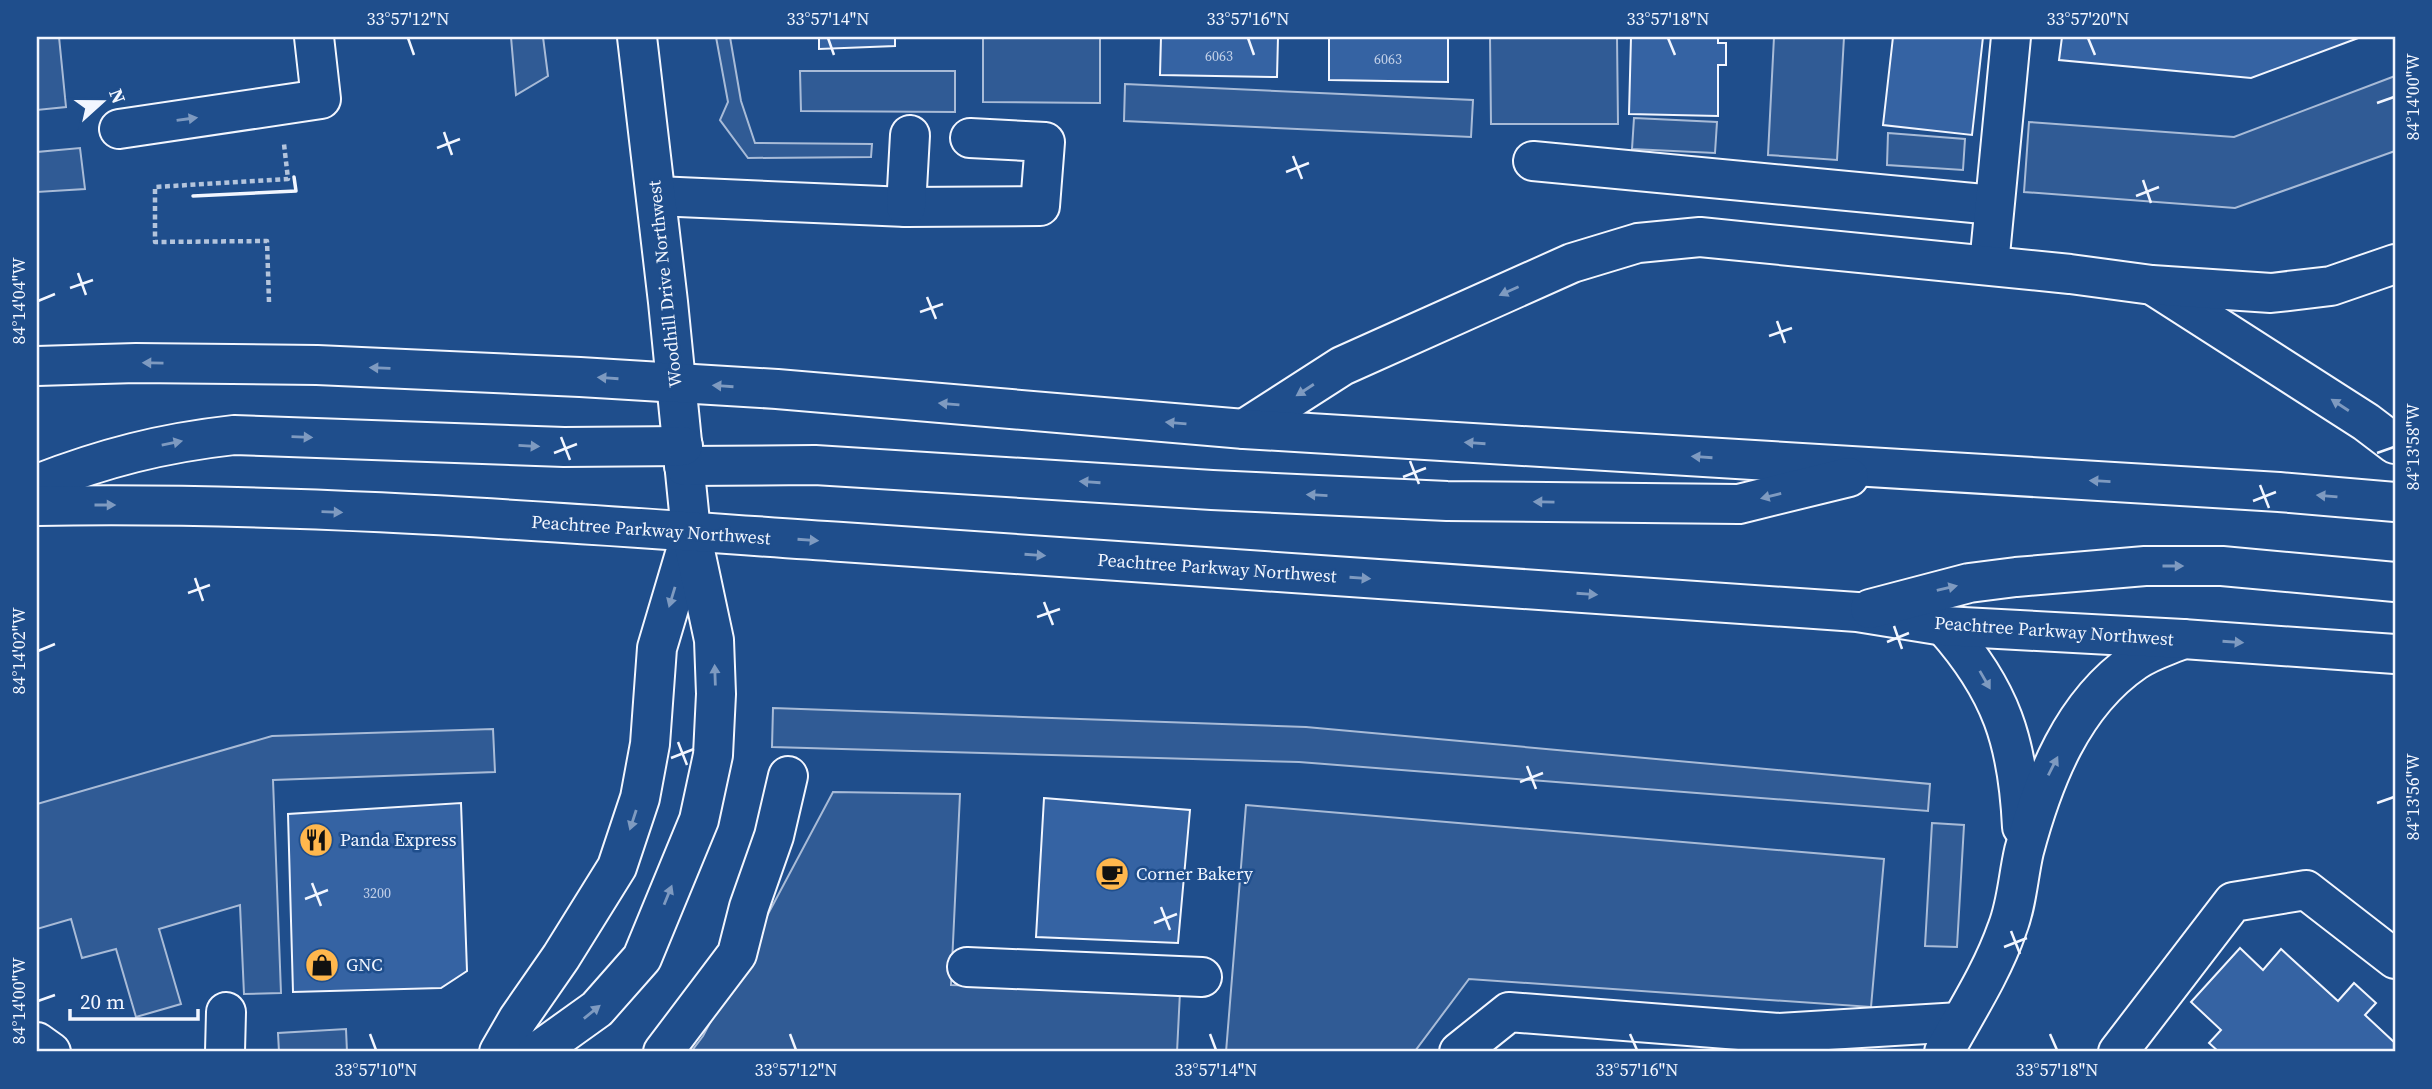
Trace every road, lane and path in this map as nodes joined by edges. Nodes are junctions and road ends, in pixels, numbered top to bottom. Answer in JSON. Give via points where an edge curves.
{"nodes":[{"id":1,"x":314,"y":37,"type":"edge"},
{"id":2,"x":638,"y":37,"type":"edge"},
{"id":3,"x":2011,"y":37,"type":"edge"},
{"id":4,"x":280,"y":106,"type":"junction"},
{"id":5,"x":119,"y":129,"type":"dead end"},
{"id":6,"x":911,"y":135,"type":"dead end"},
{"id":7,"x":970,"y":138,"type":"dead end"},
{"id":8,"x":1533,"y":161,"type":"dead end"},
{"id":9,"x":656,"y":196,"type":"junction"},
{"id":10,"x":1994,"y":205,"type":"junction"},
{"id":11,"x":906,"y":207,"type":"junction"},
{"id":12,"x":2395,"y":264,"type":"edge"},
{"id":13,"x":1989,"y":265,"type":"junction"},
{"id":14,"x":2152,"y":285,"type":"junction"},
{"id":15,"x":269,"y":302,"type":"dead end"},
{"id":16,"x":37,"y":366,"type":"edge"},
{"id":17,"x":676,"y":383,"type":"junction"},
{"id":18,"x":1244,"y":429,"type":"junction"},
{"id":19,"x":2395,"y":444,"type":"edge"},
{"id":20,"x":683,"y":456,"type":"junction"},
{"id":21,"x":1885,"y":468,"type":"junction"},
{"id":22,"x":37,"y":484,"type":"edge"},
{"id":23,"x":2395,"y":502,"type":"edge"},
{"id":24,"x":37,"y":506,"type":"edge"},
{"id":25,"x":691,"y":532,"type":"junction"},
{"id":26,"x":2395,"y":582,"type":"edge"},
{"id":27,"x":1857,"y":612,"type":"junction"},
{"id":28,"x":1944,"y":626,"type":"junction"},
{"id":29,"x":2183,"y":639,"type":"junction"},
{"id":30,"x":2395,"y":654,"type":"edge"},
{"id":31,"x":788,"y":776,"type":"dead end"},
{"id":32,"x":2024,"y":853,"type":"junction"},
{"id":33,"x":2395,"y":959,"type":"edge"},
{"id":34,"x":967,"y":967,"type":"dead end"},
{"id":35,"x":1202,"y":977,"type":"dead end"},
{"id":36,"x":226,"y":1012,"type":"dead end"},
{"id":37,"x":1952,"y":1037,"type":"edge"},
{"id":38,"x":37,"y":1041,"type":"edge"},
{"id":39,"x":51,"y":1052,"type":"edge"},
{"id":40,"x":225,"y":1052,"type":"edge"},
{"id":41,"x":499,"y":1052,"type":"edge"},
{"id":42,"x":537,"y":1052,"type":"edge"},
{"id":43,"x":663,"y":1052,"type":"edge"},
{"id":44,"x":1460,"y":1052,"type":"edge"},
{"id":45,"x":2118,"y":1052,"type":"edge"}],
"edges":[{"from":1,"to":4,"type":"main road","via":[[321,99]]},
{"from":2,"to":9,"type":"main road","name":"Woodhill Drive Northwest"},
{"from":3,"to":10,"type":"main road"},
{"from":5,"to":4,"type":"main road","one_way":true},
{"from":4,"to":15,"type":"path","via":[[288,179],[155,187],[155,242],[267,241]]},
{"from":6,"to":11,"type":"main road"},
{"from":7,"to":11,"type":"main road","via":[[1045,142],[1040,206]]},
{"from":8,"to":10,"type":"main road"},
{"from":9,"to":11,"type":"main road"},
{"from":9,"to":17,"type":"main road","name":"Woodhill Drive Northwest"},
{"from":10,"to":13,"type":"main road"},
{"from":12,"to":14,"type":"main road","via":[[2331,286],[2271,293]]},
{"from":13,"to":14,"type":"main road"},
{"from":13,"to":18,"type":"main road","one_way":true,"via":[[1700,237],[1639,243],[1572,263],[1342,366]]},
{"from":19,"to":14,"type":"main road","one_way":true},
{"from":17,"to":16,"type":"main road","one_way":true,"via":[[317,365]]},
{"from":18,"to":17,"type":"main road","one_way":true},
{"from":17,"to":20,"type":"main road","name":"Woodhill Drive Northwest"},
{"from":21,"to":18,"type":"main road","one_way":true},
{"from":21,"to":20,"type":"main road","one_way":true,"via":[[1739,504],[1447,501]]},
{"from":22,"to":20,"type":"main road","one_way":true,"via":[[136,451],[234,435]]},
{"from":20,"to":25,"type":"main road","name":"Woodhill Drive Northwest"},
{"from":23,"to":21,"type":"main road","one_way":true},
{"from":24,"to":25,"type":"main road","name":"Peachtree Parkway Northwest","one_way":true,"via":[[281,509]]},
{"from":25,"to":27,"type":"main road","name":"Peachtree Parkway Northwest","one_way":true},
{"from":25,"to":41,"type":"main road","one_way":true,"via":[[657,648],[650,744],[640,798],[617,867]]},
{"from":42,"to":25,"type":"main road","name":"Woodhill Drive Northwest","one_way":true,"via":[[597,1009],[642,958],[699,820],[713,755],[716,694],[714,640]]},
{"from":27,"to":26,"type":"main road","one_way":true,"via":[[1969,583],[2145,566],[2222,566]]},
{"from":27,"to":28,"type":"main road","name":"Peachtree Parkway Northwest"},
{"from":28,"to":29,"type":"main road","name":"Peachtree Parkway Northwest"},
{"from":28,"to":32,"type":"main road","one_way":true,"via":[[1971,656],[1996,700],[2010,738],[2020,788]]},
{"from":29,"to":30,"type":"main road","name":"Peachtree Parkway Northwest","one_way":true},
{"from":32,"to":29,"type":"main road","one_way":true,"via":[[2043,786],[2093,700],[2137,660]]},
{"from":31,"to":43,"type":"main road","via":[[737,954]]},
{"from":32,"to":37,"type":"main road","via":[[2008,928]]},
{"from":33,"to":45,"type":"main road","via":[[2306,890],[2234,902]]},
{"from":34,"to":35,"type":"main road"},
{"from":36,"to":40,"type":"main road"},
{"from":37,"to":44,"type":"main road","via":[[1778,1033],[1509,1012]]},
{"from":38,"to":39,"type":"main road"}]}
